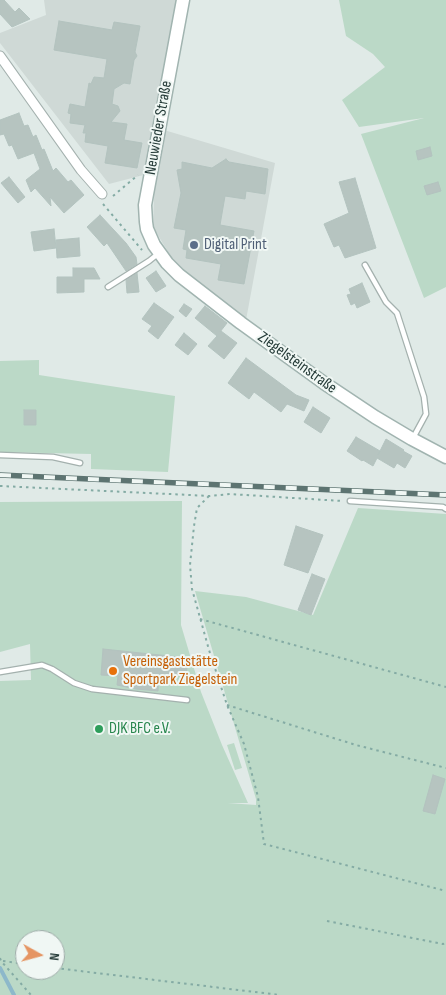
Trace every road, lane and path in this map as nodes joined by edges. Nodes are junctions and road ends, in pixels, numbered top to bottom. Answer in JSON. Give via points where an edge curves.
{"nodes":[{"id":1,"x":183,"y":0,"type":"edge"},
{"id":2,"x":0,"y":56,"type":"edge"},
{"id":3,"x":151,"y":172,"type":"junction"},
{"id":4,"x":106,"y":196,"type":"junction"},
{"id":5,"x":159,"y":253,"type":"junction"},
{"id":6,"x":364,"y":265,"type":"dead end"},
{"id":7,"x":108,"y":287,"type":"dead end"},
{"id":8,"x":412,"y":439,"type":"junction"},
{"id":9,"x":0,"y":455,"type":"edge"},
{"id":10,"x":446,"y":457,"type":"edge"},
{"id":11,"x":80,"y":463,"type":"dead end"},
{"id":12,"x":0,"y":486,"type":"edge"},
{"id":13,"x":209,"y":496,"type":"junction"},
{"id":14,"x":350,"y":501,"type":"joint"},
{"id":15,"x":446,"y":509,"type":"edge"},
{"id":16,"x":200,"y":619,"type":"junction"},
{"id":17,"x":0,"y":672,"type":"edge"},
{"id":18,"x":446,"y":687,"type":"edge"},
{"id":19,"x":187,"y":700,"type":"dead end"},
{"id":20,"x":227,"y":705,"type":"junction"},
{"id":21,"x":446,"y":768,"type":"edge"},
{"id":22,"x":446,"y":891,"type":"edge"},
{"id":23,"x":327,"y":921,"type":"dead end"},
{"id":24,"x":446,"y":943,"type":"edge"},
{"id":25,"x":0,"y":960,"type":"edge"},
{"id":26,"x":15,"y":962,"type":"edge"},
{"id":27,"x":65,"y":969,"type":"edge"},
{"id":28,"x":31,"y":995,"type":"edge"},
{"id":29,"x":280,"y":995,"type":"edge"}],
"edges":[{"from":1,"to":3,"type":"street","name":"Neuwieder Straße"},
{"from":2,"to":4,"type":"street","via":[[81,170]]},
{"from":3,"to":4,"type":"path","via":[[142,172]]},
{"from":3,"to":5,"type":"street","name":"Neuwieder Straße","via":[[146,222],[149,236]]},
{"from":4,"to":5,"type":"path","via":[[103,204],[143,251]]},
{"from":5,"to":7,"type":"lane"},
{"from":5,"to":8,"type":"street","name":"Ziegelsteinstraße","via":[[179,275],[241,323],[324,383]]},
{"from":6,"to":8,"type":"lane","via":[[386,302],[397,312],[424,397],[426,414]]},
{"from":8,"to":10,"type":"street","name":"Ziegelsteinstraße"},
{"from":9,"to":11,"type":"lane","via":[[53,456]]},
{"from":12,"to":13,"type":"path"},
{"from":13,"to":14,"type":"path","via":[[230,494]]},
{"from":13,"to":16,"type":"path","via":[[197,508],[190,565]]},
{"from":14,"to":15,"type":"lane"},
{"from":16,"to":18,"type":"path"},
{"from":16,"to":20,"type":"path"},
{"from":17,"to":19,"type":"lane","via":[[42,665],[74,684],[92,689]]},
{"from":20,"to":21,"type":"path","via":[[356,745]]},
{"from":20,"to":22,"type":"path","via":[[244,744],[258,797],[264,844]]},
{"from":23,"to":24,"type":"path"},
{"from":25,"to":26,"type":"path"},
{"from":25,"to":28,"type":"path"},
{"from":27,"to":29,"type":"path"}]}
